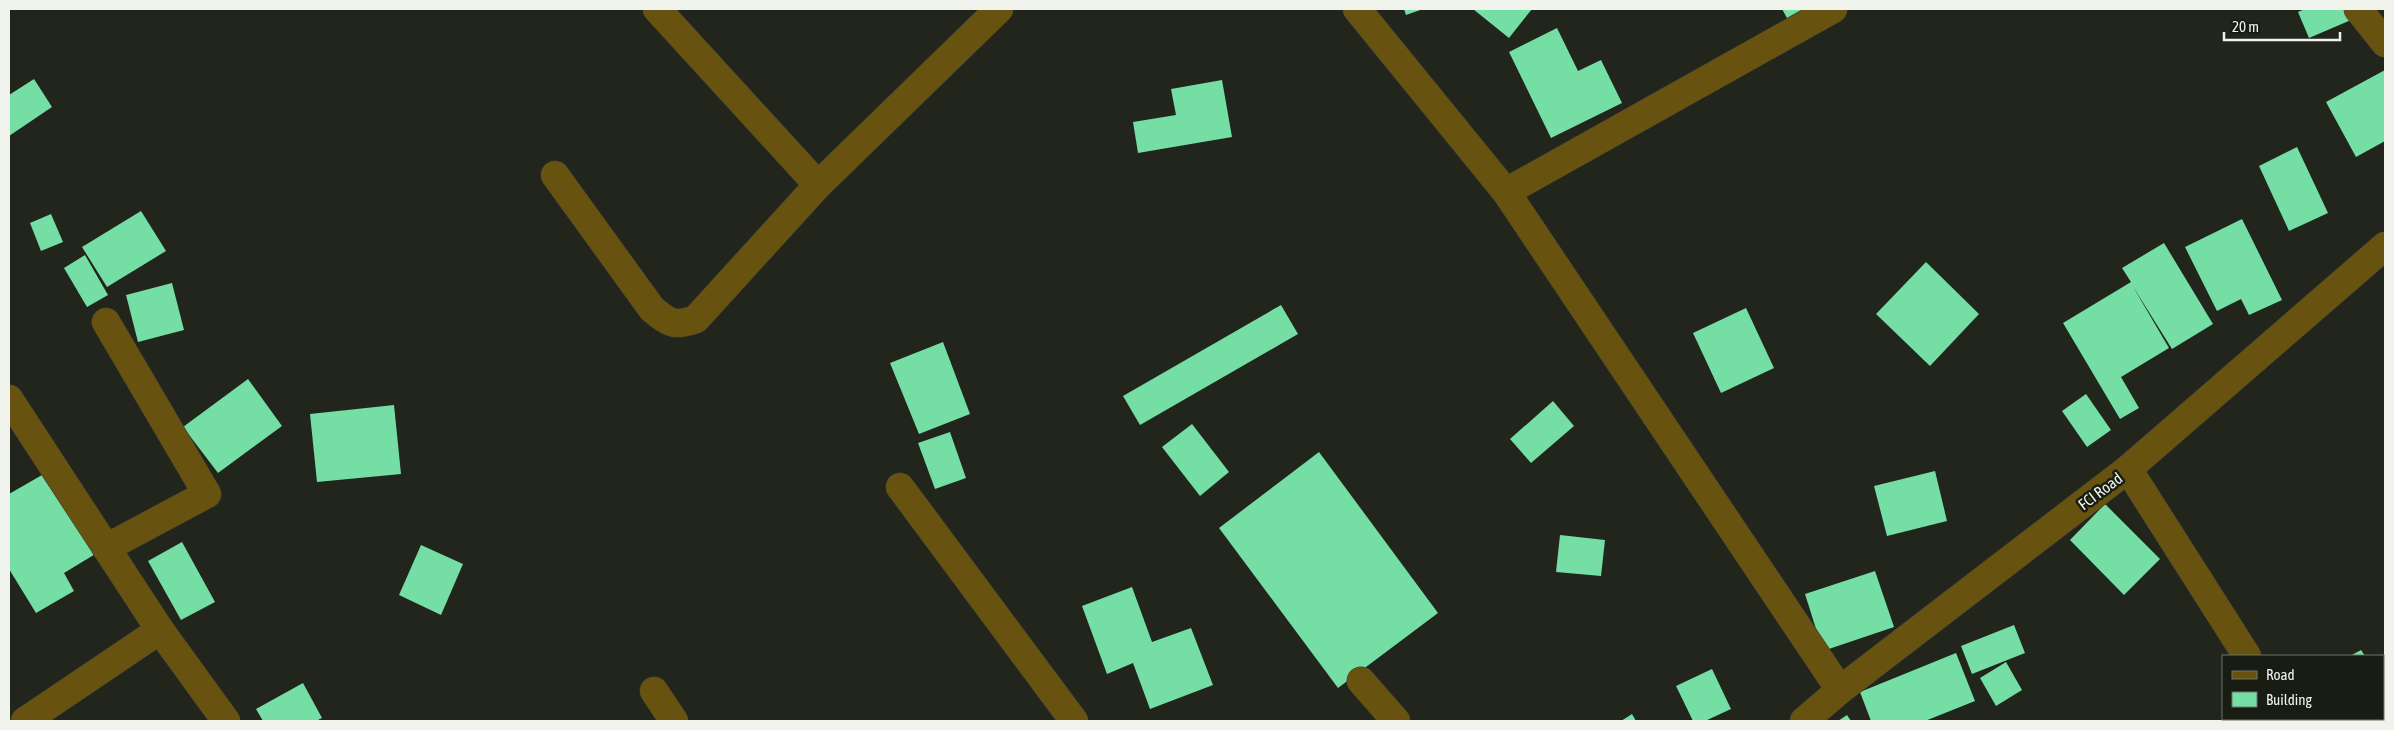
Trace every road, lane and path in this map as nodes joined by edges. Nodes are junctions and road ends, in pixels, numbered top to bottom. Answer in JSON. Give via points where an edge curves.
{"nodes":[{"id":1,"x":656,"y":9,"type":"edge"},
{"id":2,"x":999,"y":9,"type":"edge"},
{"id":3,"x":1357,"y":9,"type":"edge"},
{"id":4,"x":1833,"y":9,"type":"edge"},
{"id":5,"x":2358,"y":9,"type":"edge"},
{"id":6,"x":2385,"y":43,"type":"edge"},
{"id":7,"x":556,"y":175,"type":"dead end"},
{"id":8,"x":818,"y":185,"type":"junction"},
{"id":9,"x":1506,"y":192,"type":"junction"},
{"id":10,"x":2385,"y":246,"type":"edge"},
{"id":11,"x":106,"y":322,"type":"dead end"},
{"id":12,"x":9,"y":399,"type":"edge"},
{"id":13,"x":2128,"y":469,"type":"junction"},
{"id":14,"x":900,"y":488,"type":"dead end"},
{"id":15,"x":106,"y":548,"type":"junction"},
{"id":16,"x":160,"y":630,"type":"junction"},
{"id":17,"x":2246,"y":655,"type":"edge"},
{"id":18,"x":1361,"y":681,"type":"dead end"},
{"id":19,"x":1840,"y":690,"type":"junction"},
{"id":20,"x":654,"y":691,"type":"dead end"},
{"id":21,"x":9,"y":715,"type":"edge"},
{"id":22,"x":13,"y":721,"type":"edge"},
{"id":23,"x":25,"y":721,"type":"edge"},
{"id":24,"x":226,"y":721,"type":"edge"},
{"id":25,"x":674,"y":721,"type":"edge"},
{"id":26,"x":1074,"y":721,"type":"edge"},
{"id":27,"x":1396,"y":721,"type":"edge"},
{"id":28,"x":1804,"y":721,"type":"edge"}],
"edges":[{"from":1,"to":8,"type":"street"},
{"from":2,"to":8,"type":"street"},
{"from":3,"to":9,"type":"street"},
{"from":4,"to":9,"type":"street"},
{"from":5,"to":6,"type":"street"},
{"from":7,"to":8,"type":"street","via":[[652,309],[674,324],[696,320]]},
{"from":9,"to":19,"type":"street"},
{"from":10,"to":13,"type":"street","name":"FCI Road"},
{"from":11,"to":15,"type":"street","via":[[207,494]]},
{"from":12,"to":15,"type":"street"},
{"from":13,"to":17,"type":"street"},
{"from":13,"to":19,"type":"street","name":"FCI Road"},
{"from":14,"to":26,"type":"street"},
{"from":15,"to":16,"type":"street"},
{"from":16,"to":23,"type":"street"},
{"from":16,"to":24,"type":"street"},
{"from":18,"to":27,"type":"street"},
{"from":19,"to":28,"type":"street","name":"FCI Road"},
{"from":20,"to":25,"type":"street"},
{"from":21,"to":22,"type":"street"}]}
